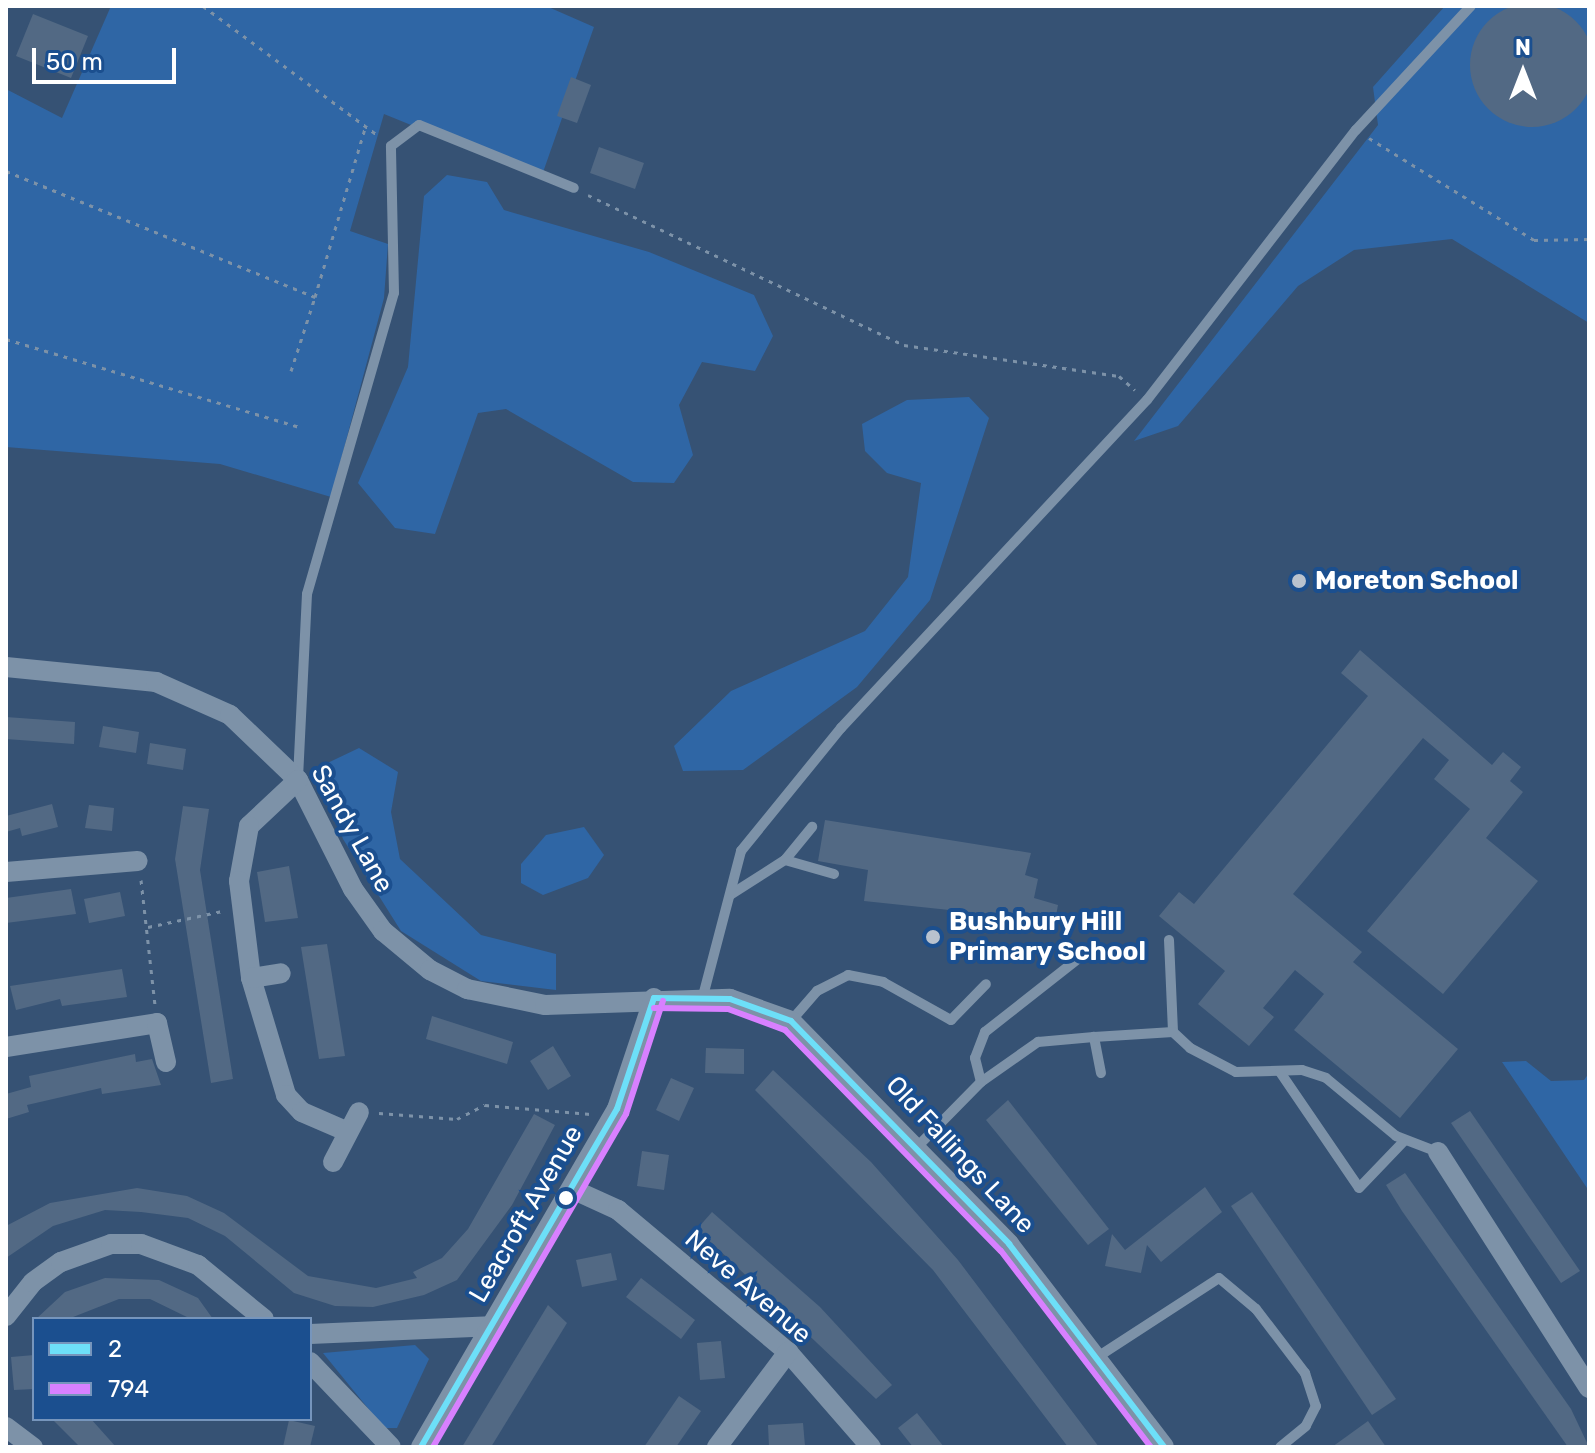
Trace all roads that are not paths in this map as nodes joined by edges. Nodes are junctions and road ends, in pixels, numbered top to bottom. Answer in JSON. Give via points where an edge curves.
{"nodes":[{"id":1,"x":1471,"y":6,"type":"edge"},
{"id":2,"x":574,"y":188,"type":"road end"},
{"id":3,"x":6,"y":667,"type":"edge"},
{"id":4,"x":298,"y":780,"type":"junction"},
{"id":5,"x":812,"y":827,"type":"dead end"},
{"id":6,"x":785,"y":860,"type":"junction"},
{"id":7,"x":138,"y":861,"type":"road end"},
{"id":8,"x":6,"y":872,"type":"edge"},
{"id":9,"x":834,"y":874,"type":"dead end"},
{"id":10,"x":730,"y":895,"type":"junction"},
{"id":11,"x":1169,"y":940,"type":"dead end"},
{"id":12,"x":1088,"y":951,"type":"dead end"},
{"id":13,"x":281,"y":973,"type":"dead end"},
{"id":14,"x":251,"y":978,"type":"junction"},
{"id":15,"x":986,"y":984,"type":"dead end"},
{"id":16,"x":703,"y":996,"type":"junction"},
{"id":17,"x":654,"y":998,"type":"junction"},
{"id":18,"x":791,"y":1021,"type":"junction"},
{"id":19,"x":1173,"y":1032,"type":"junction"},
{"id":20,"x":1094,"y":1037,"type":"junction"},
{"id":21,"x":6,"y":1047,"type":"edge"},
{"id":22,"x":166,"y":1062,"type":"dead end"},
{"id":23,"x":1280,"y":1072,"type":"junction"},
{"id":24,"x":1101,"y":1073,"type":"dead end"},
{"id":25,"x":981,"y":1082,"type":"junction"},
{"id":26,"x":359,"y":1112,"type":"road end"},
{"id":27,"x":348,"y":1132,"type":"junction"},
{"id":28,"x":1405,"y":1140,"type":"junction"},
{"id":29,"x":919,"y":1145,"type":"junction"},
{"id":30,"x":1438,"y":1152,"type":"joint"},
{"id":31,"x":333,"y":1162,"type":"dead end"},
{"id":32,"x":572,"y":1189,"type":"junction"},
{"id":33,"x":6,"y":1316,"type":"edge"},
{"id":34,"x":262,"y":1317,"type":"edge"},
{"id":35,"x":490,"y":1326,"type":"junction"},
{"id":36,"x":312,"y":1334,"type":"edge"},
{"id":37,"x":788,"y":1352,"type":"junction"},
{"id":38,"x":1099,"y":1356,"type":"junction"},
{"id":39,"x":312,"y":1364,"type":"edge"},
{"id":40,"x":1589,"y":1388,"type":"edge"},
{"id":41,"x":6,"y":1427,"type":"edge"},
{"id":42,"x":33,"y":1447,"type":"edge"},
{"id":43,"x":391,"y":1447,"type":"edge"},
{"id":44,"x":421,"y":1447,"type":"edge"},
{"id":45,"x":717,"y":1447,"type":"edge"},
{"id":46,"x":871,"y":1447,"type":"edge"},
{"id":47,"x":1164,"y":1447,"type":"edge"},
{"id":48,"x":1280,"y":1447,"type":"edge"}],
"edges":[{"from":1,"to":10,"type":"lane","via":[[1356,130],[1147,400],[841,728],[741,851]]},
{"from":2,"to":4,"type":"lane","via":[[419,125],[391,146],[394,293],[307,594]]},
{"from":3,"to":4,"type":"street","name":"Sandy Lane","via":[[119,675],[184,691],[246,726]]},
{"from":4,"to":14,"type":"street","via":[[249,826],[239,881]]},
{"from":4,"to":17,"type":"street","name":"Sandy Lane","via":[[367,911],[430,970],[509,1001]]},
{"from":5,"to":6,"type":"lane"},
{"from":6,"to":9,"type":"lane"},
{"from":6,"to":10,"type":"lane"},
{"from":7,"to":8,"type":"street"},
{"from":10,"to":16,"type":"lane"},
{"from":11,"to":19,"type":"lane"},
{"from":12,"to":25,"type":"lane","via":[[985,1032],[975,1058]]},
{"from":13,"to":14,"type":"street"},
{"from":14,"to":27,"type":"street","via":[[286,1095],[302,1112]]},
{"from":15,"to":18,"type":"lane","via":[[951,1020],[883,982],[848,975],[817,991]]},
{"from":16,"to":17,"type":"street","name":"Old Fallings Lane"},
{"from":16,"to":18,"type":"street","name":"Old Fallings Lane","via":[[753,1003]]},
{"from":17,"to":32,"type":"street","name":"Leacroft Avenue","via":[[613,1116]]},
{"from":18,"to":29,"type":"street","name":"Old Fallings Lane"},
{"from":19,"to":20,"type":"lane"},
{"from":19,"to":23,"type":"lane","via":[[1236,1072]]},
{"from":20,"to":24,"type":"lane"},
{"from":20,"to":25,"type":"lane","via":[[1038,1042]]},
{"from":21,"to":22,"type":"street","via":[[157,1023]]},
{"from":23,"to":28,"type":"lane","via":[[1326,1078]]},
{"from":23,"to":28,"type":"lane","via":[[1359,1188]]},
{"from":25,"to":29,"type":"lane"},
{"from":26,"to":27,"type":"street"},
{"from":27,"to":31,"type":"street"},
{"from":28,"to":30,"type":"lane"},
{"from":29,"to":38,"type":"street","name":"Old Fallings Lane"},
{"from":30,"to":40,"type":"street"},
{"from":32,"to":35,"type":"street","name":"Leacroft Avenue"},
{"from":32,"to":37,"type":"street","name":"Neve Avenue","via":[[618,1210]]},
{"from":33,"to":34,"type":"street","via":[[33,1282],[61,1262],[111,1244],[141,1244],[198,1265]]},
{"from":35,"to":36,"type":"street"},
{"from":35,"to":44,"type":"street","name":"Leacroft Avenue"},
{"from":37,"to":45,"type":"street"},
{"from":37,"to":46,"type":"street","name":"Neve Avenue"},
{"from":38,"to":47,"type":"street","name":"Old Fallings Lane"},
{"from":38,"to":48,"type":"lane","via":[[1219,1278],[1256,1309],[1305,1373],[1316,1406],[1306,1426]]},
{"from":39,"to":43,"type":"street"},
{"from":41,"to":42,"type":"street"}]}
